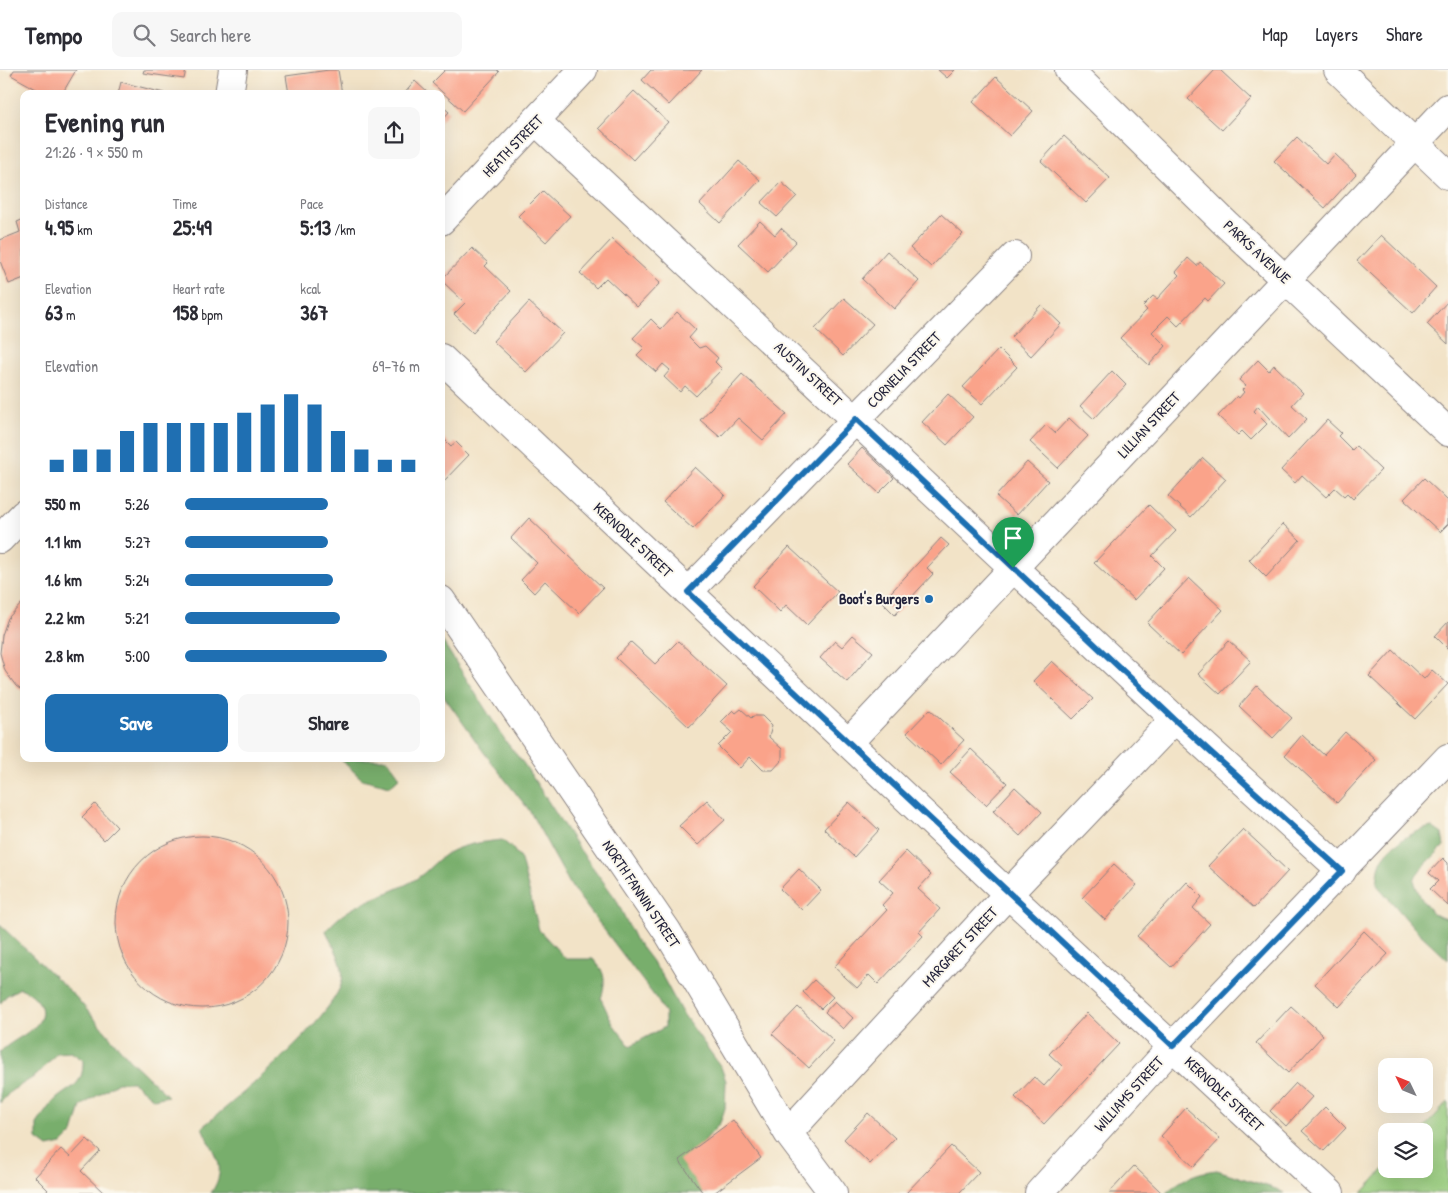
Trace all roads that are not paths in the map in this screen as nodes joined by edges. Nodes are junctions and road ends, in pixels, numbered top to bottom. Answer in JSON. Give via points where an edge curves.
{"nodes":[{"id":1,"x":233,"y":70,"type":"edge"},
{"id":2,"x":584,"y":70,"type":"edge"},
{"id":3,"x":1069,"y":70,"type":"edge"},
{"id":4,"x":1338,"y":70,"type":"edge"},
{"id":5,"x":230,"y":90,"type":"edge"},
{"id":6,"x":1448,"y":108,"type":"edge"},
{"id":7,"x":537,"y":122,"type":"junction"},
{"id":8,"x":1415,"y":143,"type":"junction"},
{"id":9,"x":1448,"y":175,"type":"edge"},
{"id":10,"x":445,"y":217,"type":"edge"},
{"id":11,"x":1015,"y":256,"type":"dead end"},
{"id":12,"x":1286,"y":280,"type":"junction"},
{"id":13,"x":445,"y":362,"type":"edge"},
{"id":14,"x":856,"y":419,"type":"junction"},
{"id":15,"x":1448,"y":432,"type":"edge"},
{"id":16,"x":20,"y":518,"type":"edge"},
{"id":17,"x":0,"y":539,"type":"edge"},
{"id":18,"x":1013,"y":568,"type":"junction"},
{"id":19,"x":688,"y":592,"type":"junction"},
{"id":20,"x":445,"y":606,"type":"edge"},
{"id":21,"x":1174,"y":719,"type":"junction"},
{"id":22,"x":849,"y":742,"type":"junction"},
{"id":23,"x":1448,"y":758,"type":"edge"},
{"id":24,"x":1342,"y":871,"type":"junction"},
{"id":25,"x":1008,"y":894,"type":"junction"},
{"id":26,"x":1173,"y":1046,"type":"junction"},
{"id":27,"x":788,"y":1133,"type":"junction"},
{"id":28,"x":833,"y":1193,"type":"edge"},
{"id":29,"x":1039,"y":1193,"type":"edge"},
{"id":30,"x":1330,"y":1193,"type":"edge"}],
"edges":[{"from":1,"to":5,"type":"street"},
{"from":2,"to":7,"type":"street","name":"HEATH STREET"},
{"from":3,"to":12,"type":"street","name":"PARKS AVENUE"},
{"from":4,"to":8,"type":"street"},
{"from":6,"to":8,"type":"street","name":"LILLIAN STREET"},
{"from":7,"to":10,"type":"street","name":"HEATH STREET"},
{"from":7,"to":14,"type":"street","name":"AUSTIN STREET"},
{"from":8,"to":9,"type":"street"},
{"from":8,"to":12,"type":"street","name":"LILLIAN STREET"},
{"from":11,"to":14,"type":"street","name":"CORNELIA STREET"},
{"from":12,"to":15,"type":"street","name":"PARKS AVENUE"},
{"from":12,"to":18,"type":"street","name":"LILLIAN STREET"},
{"from":13,"to":19,"type":"street","name":"KERNODLE STREET"},
{"from":14,"to":18,"type":"street","name":"AUSTIN STREET"},
{"from":14,"to":19,"type":"street","name":"CORNELIA STREET"},
{"from":16,"to":17,"type":"street"},
{"from":18,"to":21,"type":"street","name":"AUSTIN STREET"},
{"from":18,"to":22,"type":"street","name":"LILLIAN STREET"},
{"from":19,"to":22,"type":"street","name":"KERNODLE STREET"},
{"from":20,"to":27,"type":"street","name":"NORTH FANNIN STREET","via":[[667,931]]},
{"from":21,"to":24,"type":"street","name":"AUSTIN STREET"},
{"from":21,"to":25,"type":"street","name":"MARGARET STREET"},
{"from":22,"to":25,"type":"street","name":"KERNODLE STREET"},
{"from":23,"to":24,"type":"street","name":"WILLIAMS STREET"},
{"from":24,"to":26,"type":"street","name":"WILLIAMS STREET"},
{"from":25,"to":26,"type":"street","name":"KERNODLE STREET"},
{"from":25,"to":27,"type":"street","name":"MARGARET STREET"},
{"from":26,"to":29,"type":"street","name":"WILLIAMS STREET"},
{"from":26,"to":30,"type":"street","name":"KERNODLE STREET"},
{"from":27,"to":28,"type":"street","name":"NORTH FANNIN STREET"}]}
